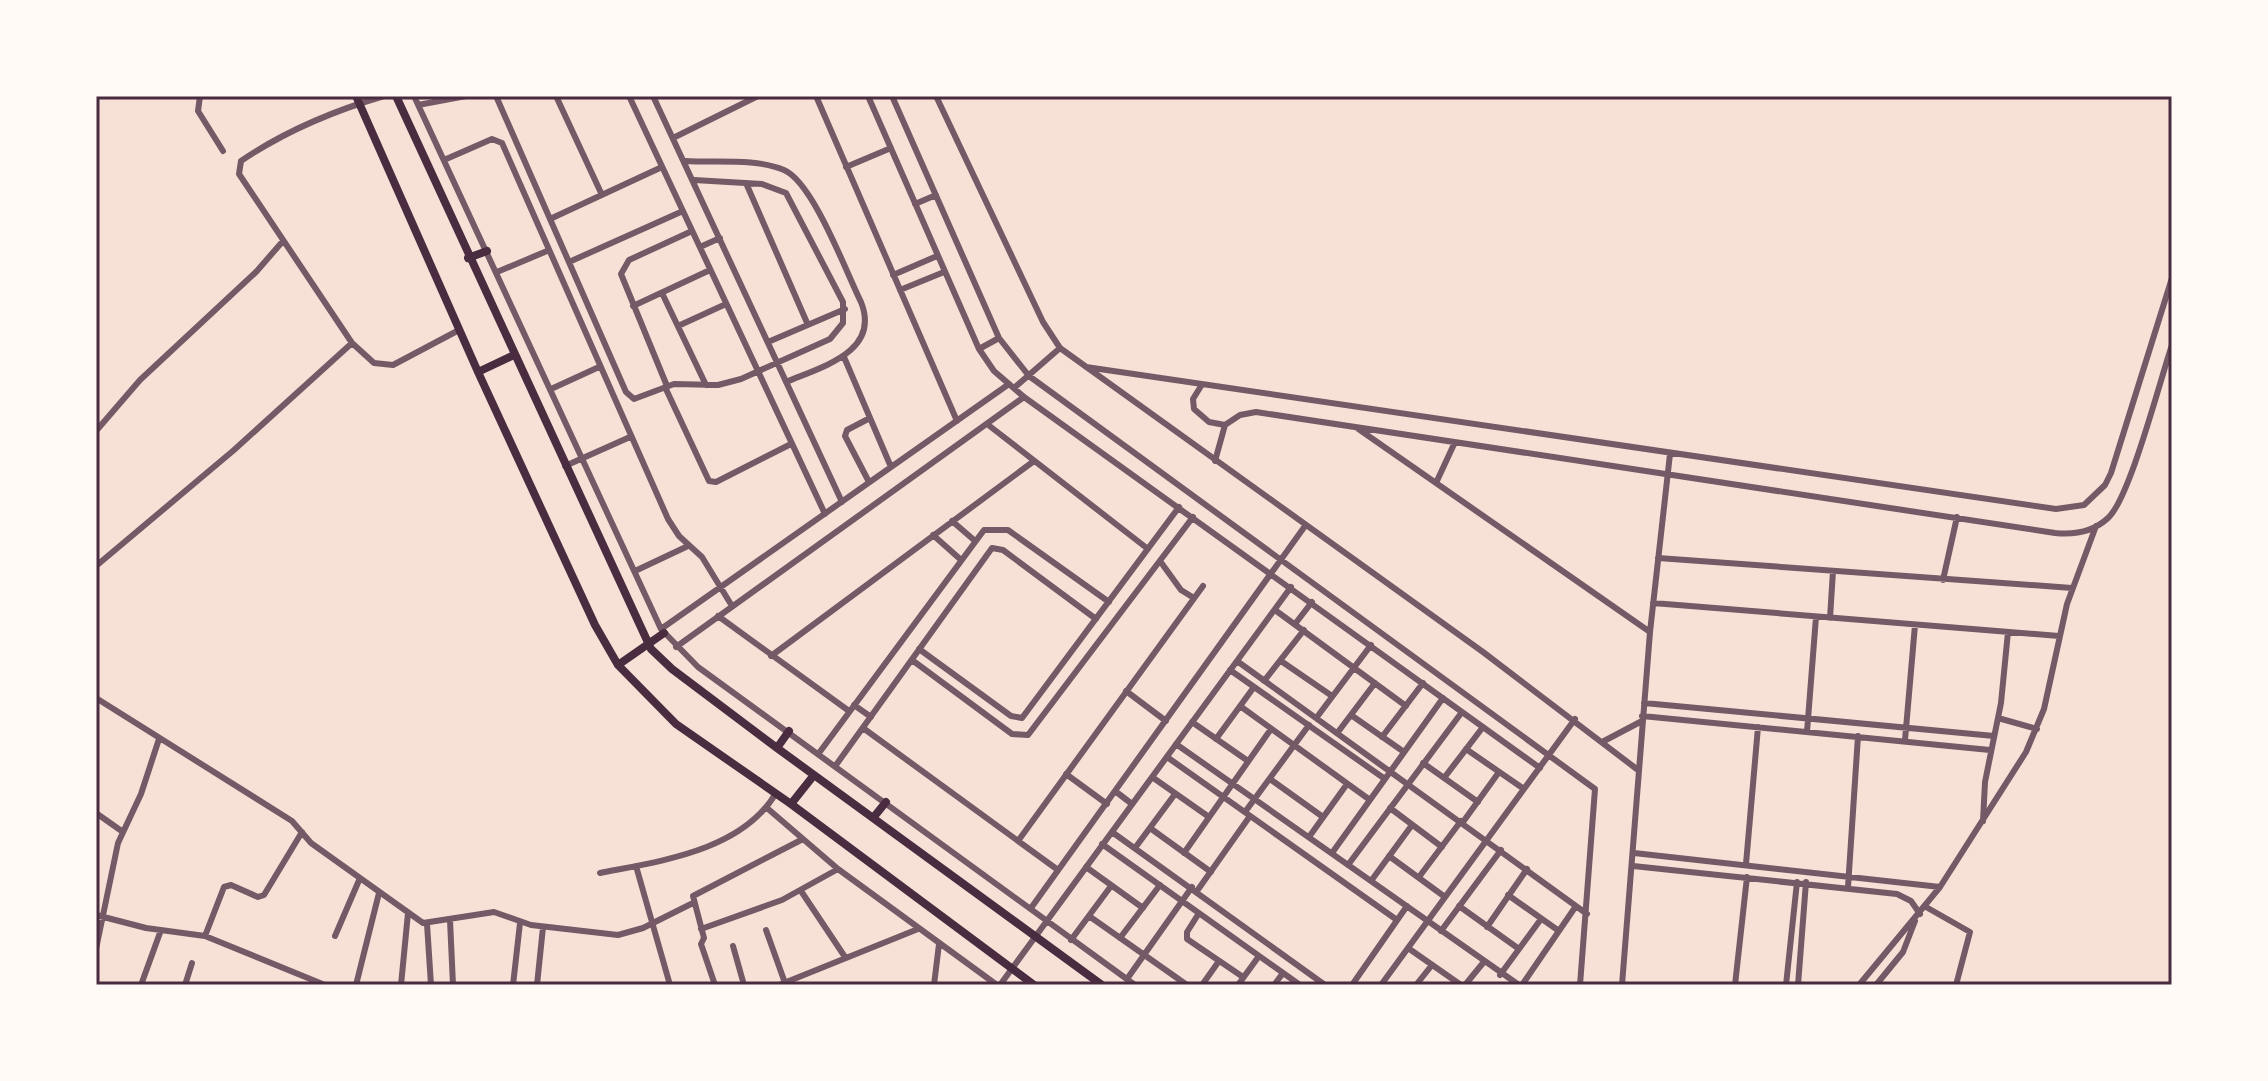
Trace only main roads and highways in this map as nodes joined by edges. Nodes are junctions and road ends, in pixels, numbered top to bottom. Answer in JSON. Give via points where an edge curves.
{"nodes":[{"id":1,"x":396,"y":96,"type":"edge"},
{"id":2,"x":358,"y":100,"type":"edge"},
{"id":3,"x":487,"y":251,"type":"road end"},
{"id":4,"x":468,"y":258,"type":"junction"},
{"id":5,"x":514,"y":355,"type":"junction"},
{"id":6,"x":478,"y":372,"type":"junction"},
{"id":7,"x":663,"y":631,"type":"road end"},
{"id":8,"x":648,"y":644,"type":"junction"},
{"id":9,"x":618,"y":665,"type":"junction"},
{"id":10,"x":789,"y":731,"type":"road end"},
{"id":11,"x":777,"y":748,"type":"junction"},
{"id":12,"x":814,"y":775,"type":"junction"},
{"id":13,"x":886,"y":802,"type":"road end"},
{"id":14,"x":791,"y":804,"type":"junction"},
{"id":15,"x":873,"y":818,"type":"junction"},
{"id":16,"x":1034,"y":985,"type":"edge"},
{"id":17,"x":1102,"y":985,"type":"edge"}],
"edges":[{"from":1,"to":4,"type":"main road"},
{"from":2,"to":6,"type":"main road"},
{"from":3,"to":4,"type":"main road"},
{"from":4,"to":5,"type":"main road"},
{"from":5,"to":6,"type":"main road"},
{"from":5,"to":8,"type":"main road"},
{"from":6,"to":9,"type":"main road"},
{"from":7,"to":8,"type":"main road"},
{"from":8,"to":9,"type":"main road"},
{"from":8,"to":11,"type":"main road","via":[[672,669]]},
{"from":9,"to":14,"type":"main road","via":[[668,718]]},
{"from":10,"to":11,"type":"main road"},
{"from":11,"to":12,"type":"main road"},
{"from":12,"to":14,"type":"main road"},
{"from":12,"to":15,"type":"main road"},
{"from":13,"to":15,"type":"main road"},
{"from":14,"to":16,"type":"main road"},
{"from":15,"to":17,"type":"main road"}]}
